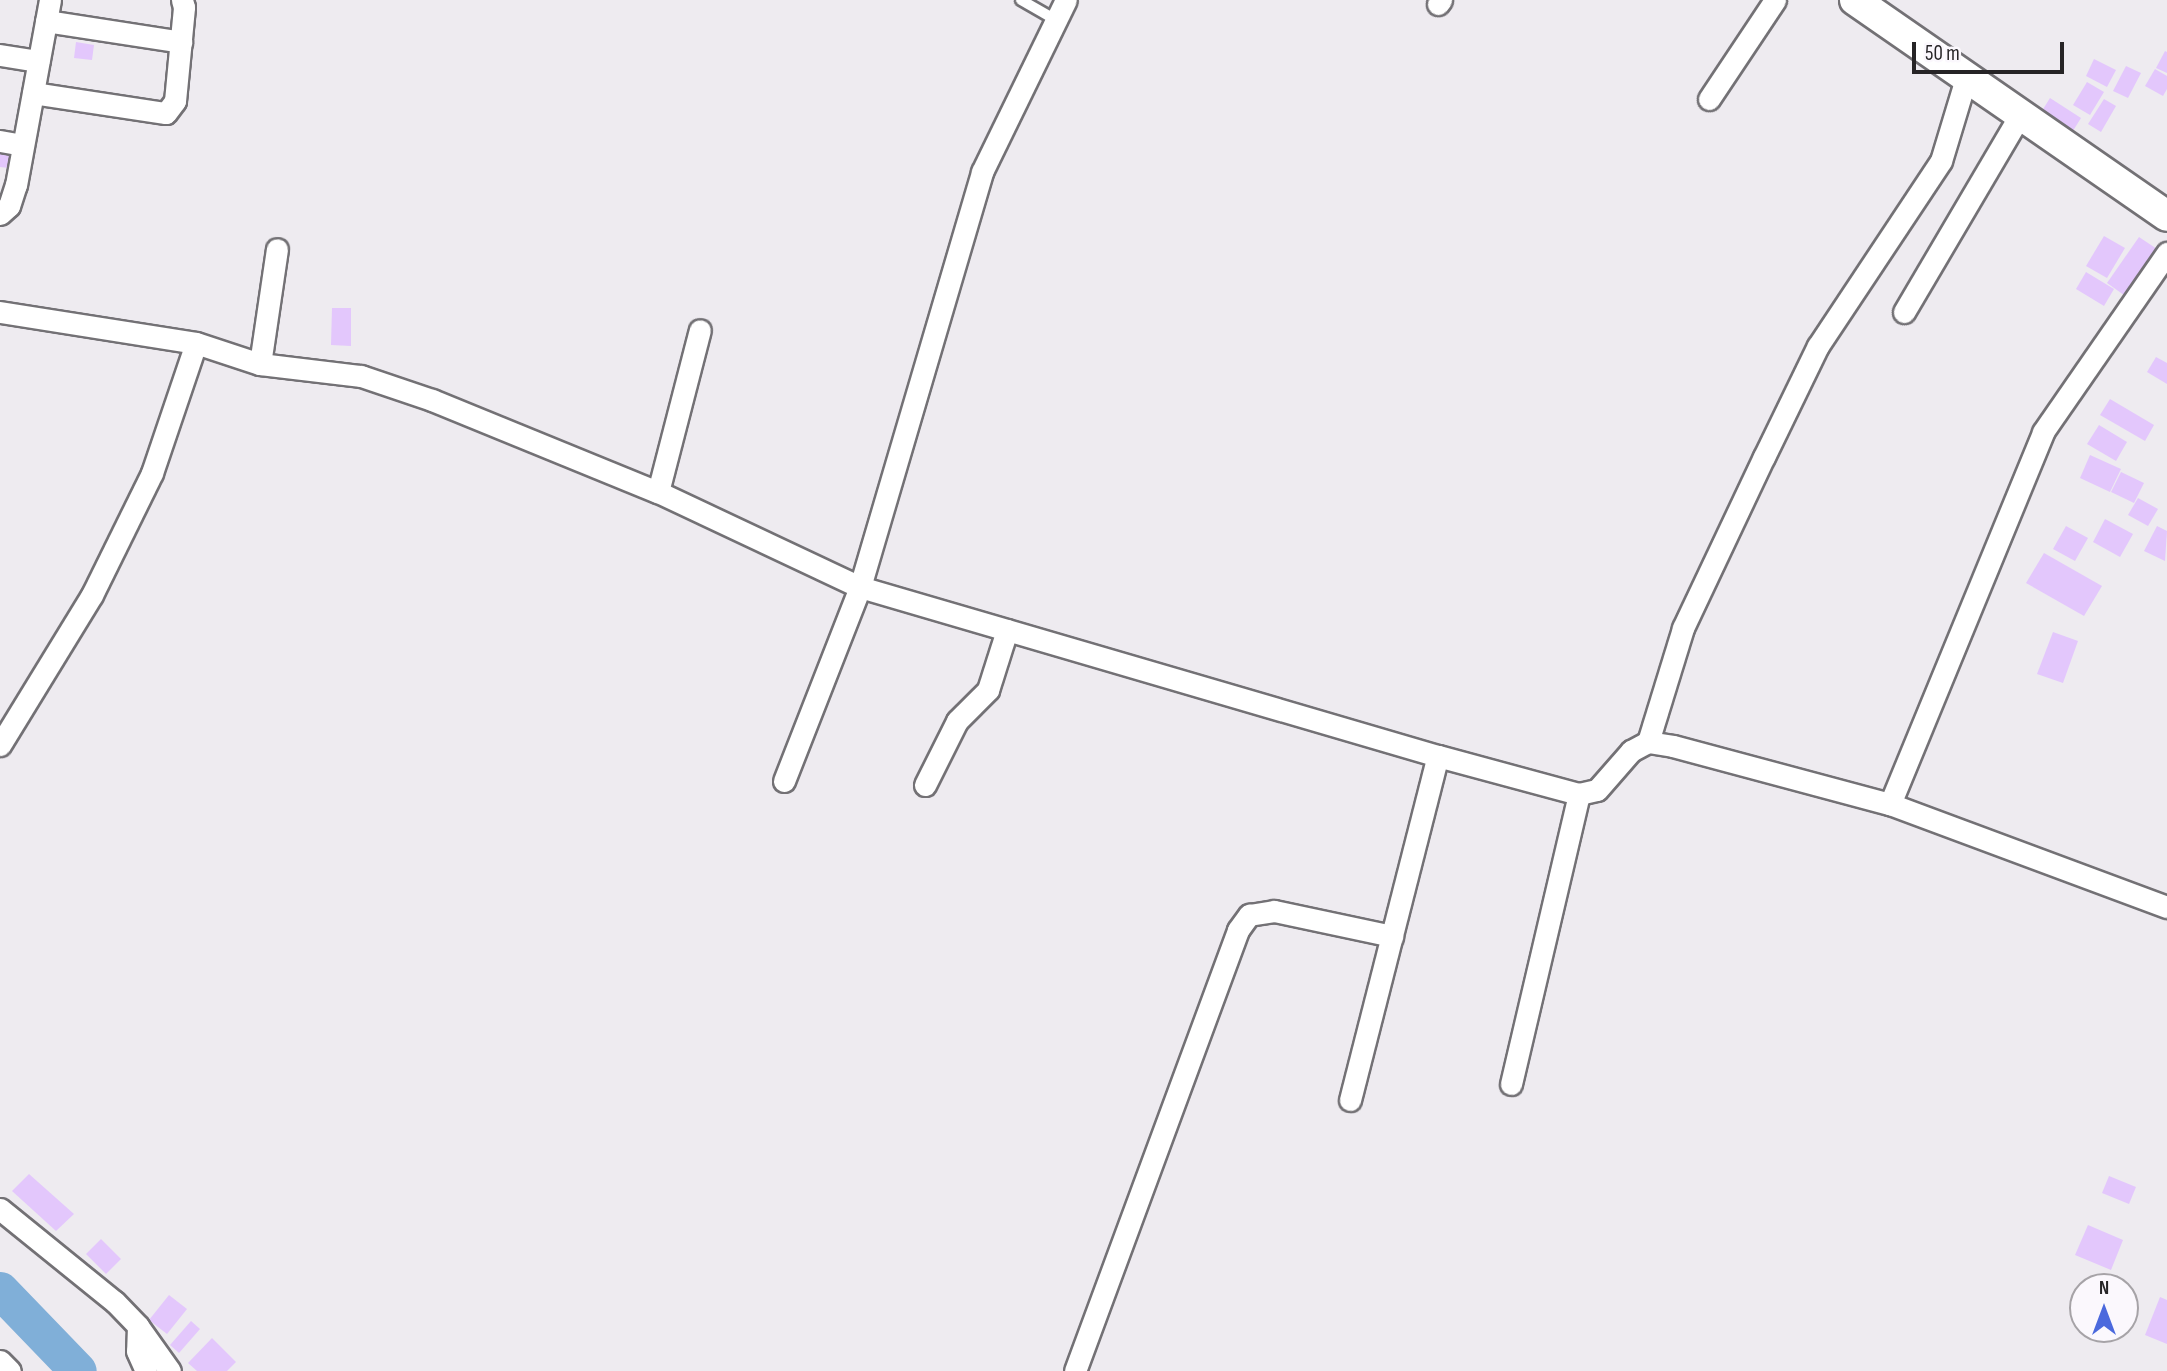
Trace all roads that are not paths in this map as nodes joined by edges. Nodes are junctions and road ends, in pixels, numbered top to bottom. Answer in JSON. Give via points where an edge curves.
{"nodes":[{"id":1,"x":182,"y":0,"type":"edge"},
{"id":2,"x":1021,"y":0,"type":"edge"},
{"id":3,"x":1066,"y":0,"type":"edge"},
{"id":4,"x":1775,"y":0,"type":"edge"},
{"id":5,"x":1874,"y":5,"type":"edge"},
{"id":6,"x":48,"y":10,"type":"edge"},
{"id":7,"x":1056,"y":20,"type":"junction"},
{"id":8,"x":181,"y":42,"type":"junction"},
{"id":9,"x":0,"y":55,"type":"edge"},
{"id":10,"x":39,"y":61,"type":"junction"},
{"id":11,"x":1966,"y":78,"type":"junction"},
{"id":12,"x":33,"y":93,"type":"junction"},
{"id":13,"x":1709,"y":99,"type":"dead end"},
{"id":14,"x":2020,"y":115,"type":"junction"},
{"id":15,"x":0,"y":141,"type":"edge"},
{"id":16,"x":23,"y":145,"type":"junction"},
{"id":17,"x":0,"y":214,"type":"edge"},
{"id":18,"x":2167,"y":216,"type":"edge"},
{"id":19,"x":277,"y":249,"type":"dead end"},
{"id":20,"x":2167,"y":253,"type":"edge"},
{"id":21,"x":0,"y":312,"type":"edge"},
{"id":22,"x":1904,"y":312,"type":"dead end"},
{"id":23,"x":700,"y":330,"type":"dead end"},
{"id":24,"x":196,"y":343,"type":"junction"},
{"id":25,"x":260,"y":364,"type":"junction"},
{"id":26,"x":658,"y":492,"type":"junction"},
{"id":27,"x":860,"y":587,"type":"junction"},
{"id":28,"x":1007,"y":630,"type":"junction"},
{"id":29,"x":1648,"y":742,"type":"junction"},
{"id":30,"x":0,"y":745,"type":"edge"},
{"id":31,"x":1438,"y":756,"type":"junction"},
{"id":32,"x":784,"y":781,"type":"dead end"},
{"id":33,"x":925,"y":785,"type":"dead end"},
{"id":34,"x":1579,"y":794,"type":"junction"},
{"id":35,"x":1891,"y":804,"type":"junction"},
{"id":36,"x":2167,"y":907,"type":"edge"},
{"id":37,"x":1392,"y":936,"type":"junction"},
{"id":38,"x":1511,"y":1084,"type":"dead end"},
{"id":39,"x":1350,"y":1100,"type":"dead end"},
{"id":40,"x":0,"y":1209,"type":"edge"},
{"id":41,"x":138,"y":1326,"type":"junction"},
{"id":42,"x":0,"y":1361,"type":"edge"},
{"id":43,"x":10,"y":1371,"type":"edge"},
{"id":44,"x":146,"y":1371,"type":"edge"},
{"id":45,"x":170,"y":1371,"type":"edge"},
{"id":46,"x":1075,"y":1371,"type":"edge"}],
"edges":[{"from":1,"to":8,"type":"street"},
{"from":2,"to":7,"type":"lane"},
{"from":3,"to":7,"type":"street"},
{"from":4,"to":13,"type":"street"},
{"from":5,"to":11,"type":"street"},
{"from":6,"to":8,"type":"street"},
{"from":6,"to":10,"type":"street"},
{"from":7,"to":27,"type":"street","via":[[982,172]]},
{"from":8,"to":12,"type":"street","via":[[176,101],[166,113]]},
{"from":9,"to":10,"type":"street"},
{"from":10,"to":12,"type":"street"},
{"from":11,"to":14,"type":"street"},
{"from":11,"to":29,"type":"street","via":[[1941,161],[1818,346],[1758,469],[1683,628]]},
{"from":12,"to":16,"type":"street"},
{"from":14,"to":18,"type":"street"},
{"from":14,"to":22,"type":"street"},
{"from":15,"to":16,"type":"street"},
{"from":16,"to":17,"type":"street","via":[[13,195]]},
{"from":19,"to":25,"type":"street"},
{"from":20,"to":35,"type":"street","via":[[2043,432]]},
{"from":21,"to":24,"type":"street"},
{"from":23,"to":26,"type":"street"},
{"from":24,"to":25,"type":"street"},
{"from":24,"to":30,"type":"street","via":[[152,473],[92,595]]},
{"from":25,"to":26,"type":"street","via":[[361,376]]},
{"from":26,"to":27,"type":"street"},
{"from":27,"to":28,"type":"street"},
{"from":27,"to":32,"type":"street"},
{"from":28,"to":31,"type":"street"},
{"from":28,"to":33,"type":"street","via":[[988,690],[957,721]]},
{"from":29,"to":34,"type":"street","via":[[1631,751],[1597,790]]},
{"from":29,"to":35,"type":"street"},
{"from":31,"to":34,"type":"street"},
{"from":31,"to":37,"type":"street"},
{"from":34,"to":38,"type":"street"},
{"from":35,"to":36,"type":"street"},
{"from":37,"to":39,"type":"street"},
{"from":37,"to":46,"type":"street","via":[[1274,911],[1249,915],[1238,930]]},
{"from":40,"to":41,"type":"street"},
{"from":41,"to":44,"type":"street","via":[[137,1351]]},
{"from":41,"to":45,"type":"street"},
{"from":42,"to":43,"type":"street"}]}
